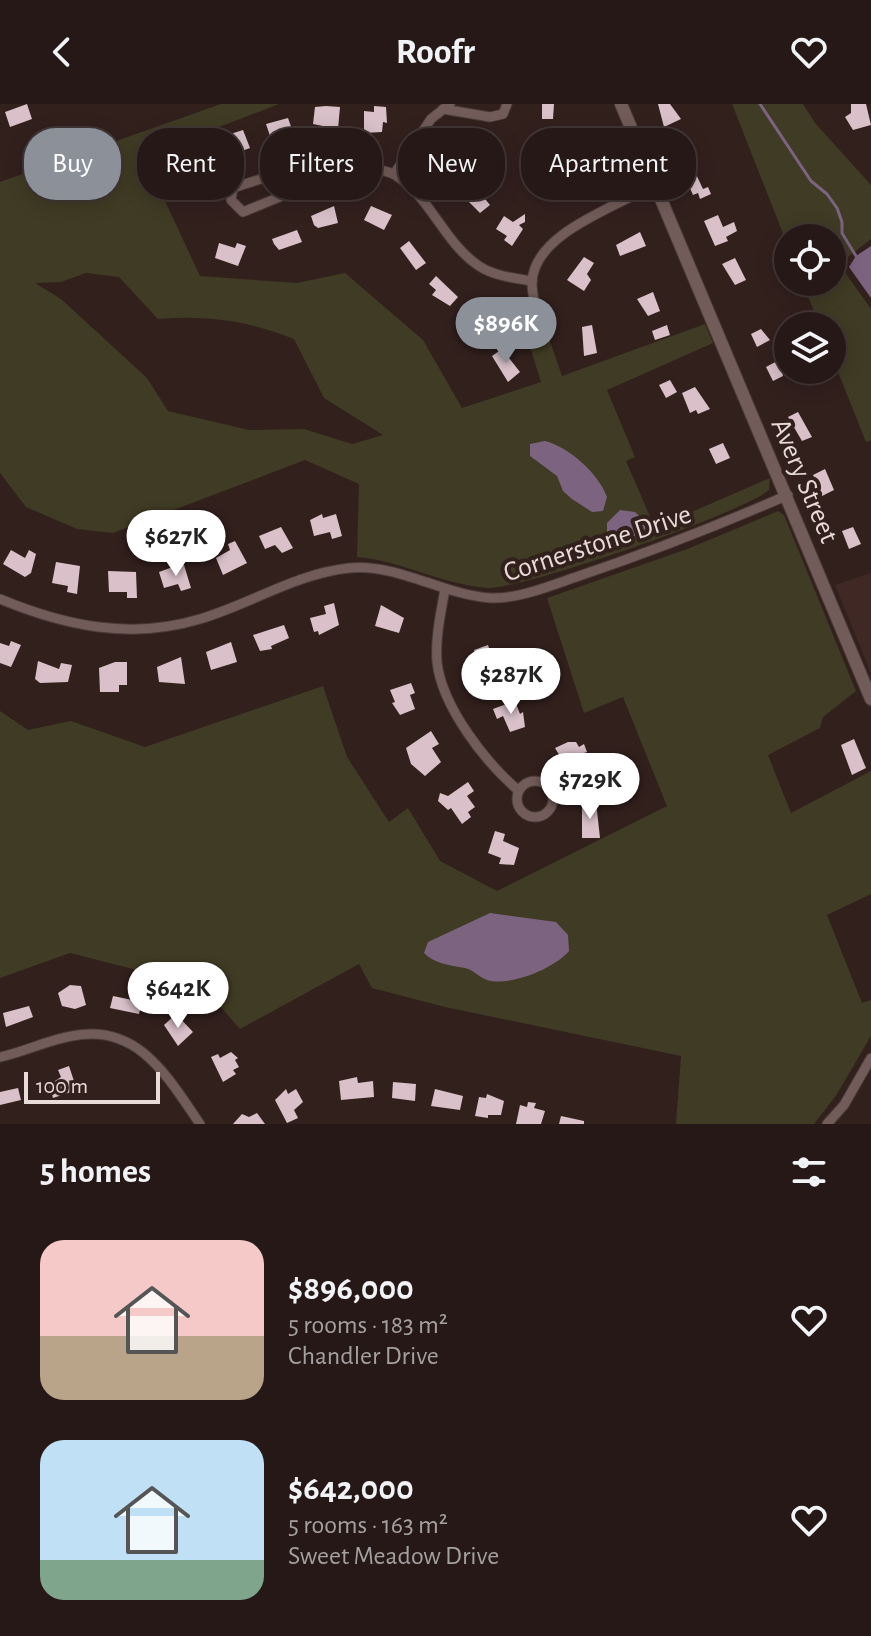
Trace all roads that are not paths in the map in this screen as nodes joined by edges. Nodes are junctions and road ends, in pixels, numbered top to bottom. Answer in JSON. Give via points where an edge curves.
{"nodes":[{"id":1,"x":507,"y":104,"type":"edge"},
{"id":2,"x":621,"y":104,"type":"edge"},
{"id":3,"x":447,"y":107,"type":"edge"},
{"id":4,"x":630,"y":128,"type":"edge"},
{"id":5,"x":353,"y":167,"type":"joint"},
{"id":6,"x":382,"y":170,"type":"edge"},
{"id":7,"x":394,"y":174,"type":"junction"},
{"id":8,"x":624,"y":200,"type":"edge"},
{"id":9,"x":660,"y":200,"type":"edge"},
{"id":10,"x":532,"y":281,"type":"junction"},
{"id":11,"x":537,"y":320,"type":"dead end"},
{"id":12,"x":788,"y":495,"type":"junction"},
{"id":13,"x":445,"y":589,"type":"junction"},
{"id":14,"x":0,"y":599,"type":"edge"},
{"id":15,"x":871,"y":699,"type":"edge"},
{"id":16,"x":519,"y":791,"type":"junction"},
{"id":17,"x":0,"y":1057,"type":"edge"},
{"id":18,"x":871,"y":1058,"type":"edge"},
{"id":19,"x":200,"y":1124,"type":"edge"},
{"id":20,"x":827,"y":1124,"type":"edge"}],
"edges":[{"from":1,"to":3,"type":"street","via":[[503,114],[490,117]]},
{"from":2,"to":4,"type":"main road","name":"Avery Street"},
{"from":3,"to":7,"type":"street","via":[[420,133]]},
{"from":5,"to":5,"type":"street","via":[[243,212],[231,200],[233,188],[249,182],[332,161]]},
{"from":6,"to":7,"type":"street"},
{"from":7,"to":10,"type":"street","via":[[477,265]]},
{"from":8,"to":10,"type":"street","via":[[561,233]]},
{"from":9,"to":12,"type":"main road","name":"Avery Street"},
{"from":10,"to":11,"type":"street"},
{"from":12,"to":13,"type":"street","name":"Cornerstone Drive","via":[[644,554],[518,594],[492,598]]},
{"from":12,"to":15,"type":"main road","name":"Avery Street"},
{"from":13,"to":14,"type":"street","name":"Cornerstone Drive","via":[[389,572],[351,568],[297,580],[200,619],[143,630],[88,627]]},
{"from":13,"to":16,"type":"street","via":[[437,663],[445,690],[492,768]]},
{"from":16,"to":16,"type":"street","via":[[517,803],[525,814],[540,816],[551,807],[552,794],[544,783],[531,781]]},
{"from":17,"to":19,"type":"street","via":[[69,1036],[124,1038],[147,1053]]},
{"from":18,"to":20,"type":"street"}]}
